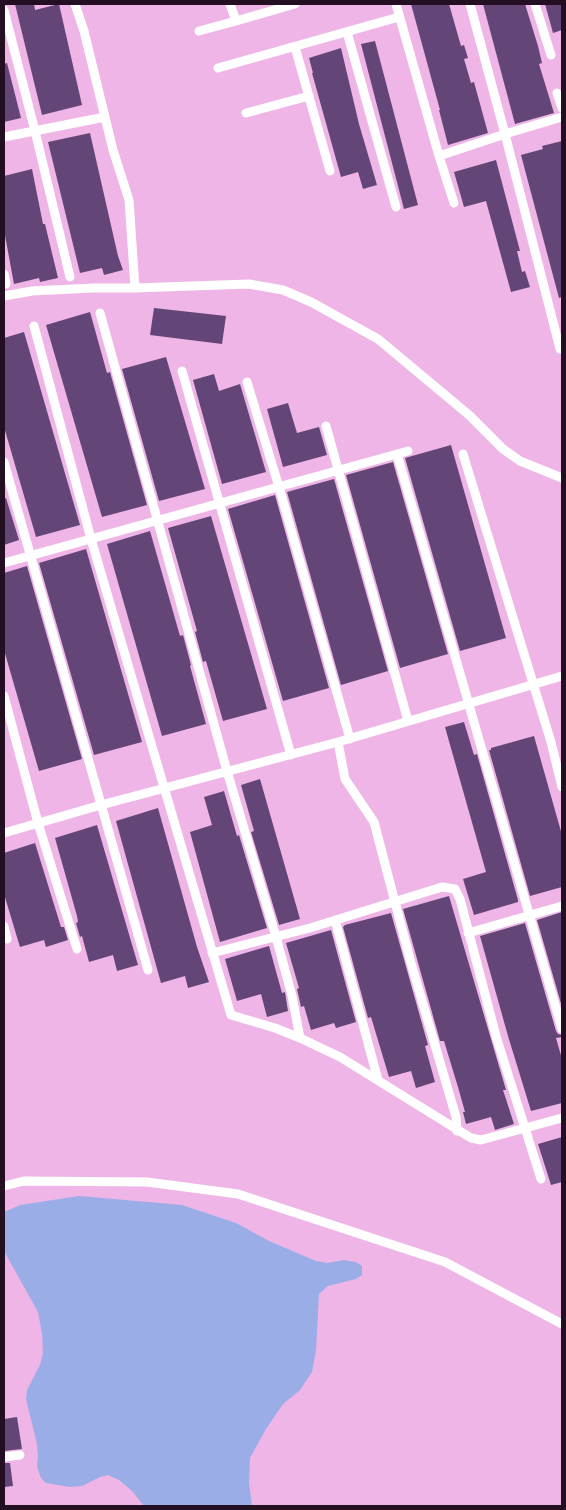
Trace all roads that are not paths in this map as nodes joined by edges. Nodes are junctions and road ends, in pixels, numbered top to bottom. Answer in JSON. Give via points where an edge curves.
{"nodes":[{"id":1,"x":76,"y":4,"type":"edge"},
{"id":2,"x":230,"y":4,"type":"edge"},
{"id":3,"x":295,"y":4,"type":"edge"},
{"id":4,"x":396,"y":4,"type":"edge"},
{"id":5,"x":470,"y":4,"type":"edge"},
{"id":6,"x":535,"y":4,"type":"edge"},
{"id":7,"x":4,"y":10,"type":"edge"},
{"id":8,"x":399,"y":17,"type":"junction"},
{"id":9,"x":236,"y":21,"type":"junction"},
{"id":10,"x":199,"y":31,"type":"dead end"},
{"id":11,"x":347,"y":32,"type":"junction"},
{"id":12,"x":295,"y":47,"type":"junction"},
{"id":13,"x":551,"y":55,"type":"dead end"},
{"id":14,"x":218,"y":68,"type":"dead end"},
{"id":15,"x":557,"y":93,"type":"dead end"},
{"id":16,"x":308,"y":96,"type":"junction"},
{"id":17,"x":562,"y":108,"type":"edge"},
{"id":18,"x":246,"y":113,"type":"dead end"},
{"id":19,"x":105,"y":117,"type":"junction"},
{"id":20,"x":562,"y":117,"type":"edge"},
{"id":21,"x":35,"y":131,"type":"junction"},
{"id":22,"x":505,"y":134,"type":"junction"},
{"id":23,"x":4,"y":137,"type":"edge"},
{"id":24,"x":440,"y":156,"type":"junction"},
{"id":25,"x":330,"y":171,"type":"dead end"},
{"id":26,"x":454,"y":204,"type":"dead end"},
{"id":27,"x":396,"y":207,"type":"dead end"},
{"id":28,"x":70,"y":277,"type":"dead end"},
{"id":29,"x":135,"y":288,"type":"junction"},
{"id":30,"x":4,"y":296,"type":"edge"},
{"id":31,"x":100,"y":313,"type":"dead end"},
{"id":32,"x":34,"y":326,"type":"dead end"},
{"id":33,"x":562,"y":349,"type":"edge"},
{"id":34,"x":182,"y":371,"type":"dead end"},
{"id":35,"x":247,"y":382,"type":"dead end"},
{"id":36,"x":326,"y":426,"type":"dead end"},
{"id":37,"x":408,"y":451,"type":"dead end"},
{"id":38,"x":397,"y":454,"type":"junction"},
{"id":39,"x":463,"y":454,"type":"dead end"},
{"id":40,"x":4,"y":462,"type":"edge"},
{"id":41,"x":338,"y":471,"type":"junction"},
{"id":42,"x":562,"y":478,"type":"edge"},
{"id":43,"x":279,"y":487,"type":"junction"},
{"id":44,"x":220,"y":503,"type":"junction"},
{"id":45,"x":158,"y":520,"type":"junction"},
{"id":46,"x":91,"y":539,"type":"junction"},
{"id":47,"x":30,"y":556,"type":"junction"},
{"id":48,"x":4,"y":563,"type":"edge"},
{"id":49,"x":562,"y":676,"type":"edge"},
{"id":50,"x":534,"y":684,"type":"junction"},
{"id":51,"x":4,"y":696,"type":"edge"},
{"id":52,"x":468,"y":703,"type":"junction"},
{"id":53,"x":408,"y":721,"type":"junction"},
{"id":54,"x":350,"y":739,"type":"junction"},
{"id":55,"x":338,"y":742,"type":"junction"},
{"id":56,"x":291,"y":755,"type":"junction"},
{"id":57,"x":227,"y":771,"type":"junction"},
{"id":58,"x":562,"y":788,"type":"edge"},
{"id":59,"x":164,"y":789,"type":"junction"},
{"id":60,"x":101,"y":805,"type":"junction"},
{"id":61,"x":38,"y":823,"type":"junction"},
{"id":62,"x":4,"y":833,"type":"edge"},
{"id":63,"x":395,"y":902,"type":"junction"},
{"id":64,"x":562,"y":906,"type":"edge"},
{"id":65,"x":530,"y":916,"type":"junction"},
{"id":66,"x":335,"y":920,"type":"junction"},
{"id":67,"x":4,"y":926,"type":"edge"},
{"id":68,"x":468,"y":933,"type":"junction"},
{"id":69,"x":276,"y":937,"type":"junction"},
{"id":70,"x":7,"y":938,"type":"dead end"},
{"id":71,"x":77,"y":949,"type":"dead end"},
{"id":72,"x":212,"y":954,"type":"junction"},
{"id":73,"x":148,"y":970,"type":"dead end"},
{"id":74,"x":562,"y":1029,"type":"edge"},
{"id":75,"x":300,"y":1038,"type":"junction"},
{"id":76,"x":378,"y":1080,"type":"junction"},
{"id":77,"x":562,"y":1118,"type":"edge"},
{"id":78,"x":525,"y":1128,"type":"junction"},
{"id":79,"x":457,"y":1130,"type":"junction"},
{"id":80,"x":541,"y":1179,"type":"dead end"},
{"id":81,"x":4,"y":1186,"type":"edge"},
{"id":82,"x":562,"y":1324,"type":"edge"},
{"id":83,"x":20,"y":1455,"type":"dead end"},
{"id":84,"x":4,"y":1457,"type":"edge"}],
"edges":[{"from":1,"to":19,"type":"street"},
{"from":2,"to":9,"type":"street"},
{"from":3,"to":9,"type":"street"},
{"from":4,"to":8,"type":"street"},
{"from":5,"to":22,"type":"street"},
{"from":6,"to":13,"type":"street"},
{"from":7,"to":21,"type":"street"},
{"from":8,"to":11,"type":"street"},
{"from":8,"to":24,"type":"street"},
{"from":9,"to":10,"type":"street"},
{"from":11,"to":12,"type":"street"},
{"from":11,"to":27,"type":"street"},
{"from":12,"to":14,"type":"street"},
{"from":12,"to":16,"type":"street"},
{"from":15,"to":17,"type":"street"},
{"from":16,"to":18,"type":"street"},
{"from":16,"to":25,"type":"street"},
{"from":19,"to":21,"type":"street"},
{"from":19,"to":29,"type":"street","via":[[129,200]]},
{"from":20,"to":22,"type":"street"},
{"from":21,"to":23,"type":"street"},
{"from":21,"to":28,"type":"street"},
{"from":22,"to":24,"type":"street"},
{"from":22,"to":33,"type":"street"},
{"from":24,"to":26,"type":"street"},
{"from":29,"to":30,"type":"street","via":[[32,291]]},
{"from":29,"to":42,"type":"street","via":[[249,284],[283,290],[311,302],[378,339],[520,461]]},
{"from":31,"to":45,"type":"street"},
{"from":32,"to":46,"type":"street"},
{"from":34,"to":44,"type":"street"},
{"from":35,"to":43,"type":"street"},
{"from":36,"to":41,"type":"street"},
{"from":37,"to":38,"type":"street"},
{"from":38,"to":41,"type":"street"},
{"from":38,"to":52,"type":"street"},
{"from":39,"to":50,"type":"street"},
{"from":40,"to":47,"type":"street"},
{"from":41,"to":43,"type":"street"},
{"from":41,"to":53,"type":"street"},
{"from":43,"to":44,"type":"street"},
{"from":43,"to":54,"type":"street"},
{"from":44,"to":45,"type":"street"},
{"from":44,"to":56,"type":"street"},
{"from":45,"to":46,"type":"street"},
{"from":45,"to":57,"type":"street"},
{"from":46,"to":47,"type":"street"},
{"from":46,"to":59,"type":"street"},
{"from":47,"to":48,"type":"street"},
{"from":47,"to":60,"type":"street"},
{"from":49,"to":50,"type":"street"},
{"from":50,"to":52,"type":"street"},
{"from":50,"to":58,"type":"street"},
{"from":51,"to":61,"type":"street"},
{"from":52,"to":53,"type":"street"},
{"from":52,"to":65,"type":"street"},
{"from":53,"to":54,"type":"street"},
{"from":54,"to":55,"type":"street"},
{"from":55,"to":56,"type":"street"},
{"from":55,"to":63,"type":"street","via":[[345,779],[374,822]]},
{"from":56,"to":57,"type":"street"},
{"from":57,"to":59,"type":"street"},
{"from":57,"to":69,"type":"street"},
{"from":59,"to":60,"type":"street"},
{"from":59,"to":72,"type":"street"},
{"from":60,"to":61,"type":"street"},
{"from":60,"to":73,"type":"street"},
{"from":61,"to":62,"type":"street"},
{"from":61,"to":71,"type":"street"},
{"from":63,"to":66,"type":"street"},
{"from":63,"to":68,"type":"street","via":[[442,887],[455,888]]},
{"from":63,"to":79,"type":"street"},
{"from":64,"to":65,"type":"street"},
{"from":65,"to":68,"type":"street"},
{"from":65,"to":74,"type":"street"},
{"from":66,"to":69,"type":"street"},
{"from":66,"to":76,"type":"street"},
{"from":67,"to":70,"type":"street"},
{"from":68,"to":78,"type":"street"},
{"from":69,"to":72,"type":"street"},
{"from":69,"to":75,"type":"street"},
{"from":72,"to":75,"type":"street","via":[[231,1015]]},
{"from":75,"to":76,"type":"street"},
{"from":76,"to":79,"type":"street"},
{"from":77,"to":78,"type":"street"},
{"from":78,"to":79,"type":"street","via":[[481,1140]]},
{"from":78,"to":80,"type":"street"},
{"from":81,"to":82,"type":"street","via":[[24,1181],[147,1182],[238,1194],[445,1262]]},
{"from":83,"to":84,"type":"street"}]}
